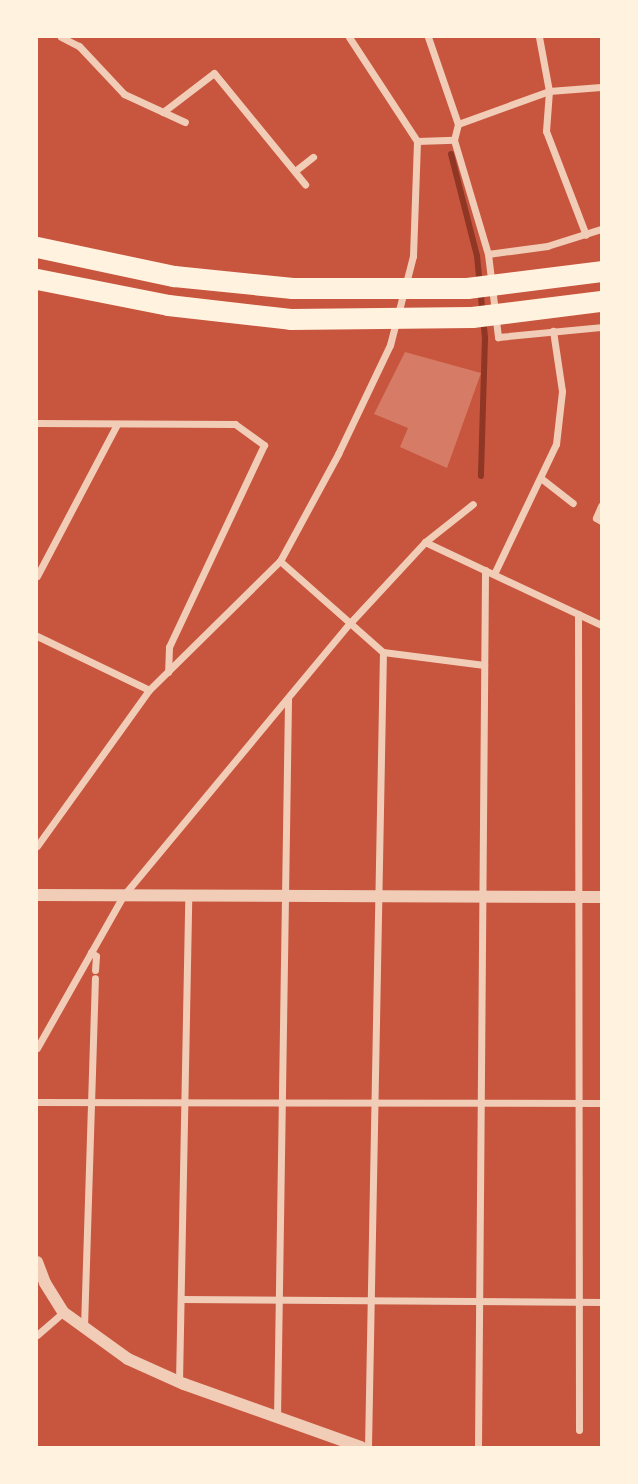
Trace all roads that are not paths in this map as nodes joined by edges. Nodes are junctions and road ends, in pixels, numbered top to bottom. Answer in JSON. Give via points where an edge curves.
{"nodes":[{"id":1,"x":61,"y":37,"type":"edge"},
{"id":2,"x":349,"y":37,"type":"edge"},
{"id":3,"x":428,"y":37,"type":"edge"},
{"id":4,"x":539,"y":37,"type":"edge"},
{"id":5,"x":601,"y":87,"type":"edge"},
{"id":6,"x":550,"y":91,"type":"junction"},
{"id":7,"x":163,"y":112,"type":"junction"},
{"id":8,"x":185,"y":122,"type":"dead end"},
{"id":9,"x":458,"y":124,"type":"junction"},
{"id":10,"x":454,"y":140,"type":"junction"},
{"id":11,"x":417,"y":141,"type":"junction"},
{"id":12,"x":313,"y":157,"type":"dead end"},
{"id":13,"x":295,"y":171,"type":"junction"},
{"id":14,"x":305,"y":184,"type":"dead end"},
{"id":15,"x":601,"y":229,"type":"edge"},
{"id":16,"x":586,"y":235,"type":"junction"},
{"id":17,"x":37,"y":247,"type":"edge"},
{"id":18,"x":488,"y":254,"type":"junction"},
{"id":19,"x":601,"y":271,"type":"edge"},
{"id":20,"x":37,"y":279,"type":"edge"},
{"id":21,"x":601,"y":301,"type":"edge"},
{"id":22,"x":601,"y":327,"type":"edge"},
{"id":23,"x":553,"y":331,"type":"junction"},
{"id":24,"x":37,"y":423,"type":"edge"},
{"id":25,"x":116,"y":425,"type":"junction"},
{"id":26,"x":542,"y":479,"type":"junction"},
{"id":27,"x":473,"y":503,"type":"dead end"},
{"id":28,"x":573,"y":503,"type":"dead end"},
{"id":29,"x":601,"y":506,"type":"edge"},
{"id":30,"x":601,"y":521,"type":"edge"},
{"id":31,"x":425,"y":542,"type":"junction"},
{"id":32,"x":280,"y":561,"type":"junction"},
{"id":33,"x":485,"y":570,"type":"junction"},
{"id":34,"x":494,"y":575,"type":"junction"},
{"id":35,"x":37,"y":576,"type":"edge"},
{"id":36,"x":578,"y":614,"type":"junction"},
{"id":37,"x":350,"y":623,"type":"junction"},
{"id":38,"x":601,"y":625,"type":"edge"},
{"id":39,"x":37,"y":636,"type":"edge"},
{"id":40,"x":383,"y":652,"type":"junction"},
{"id":41,"x":484,"y":665,"type":"junction"},
{"id":42,"x":168,"y":672,"type":"junction"},
{"id":43,"x":149,"y":690,"type":"junction"},
{"id":44,"x":288,"y":699,"type":"junction"},
{"id":45,"x":37,"y":846,"type":"edge"},
{"id":46,"x":37,"y":895,"type":"edge"},
{"id":47,"x":123,"y":896,"type":"junction"},
{"id":48,"x":188,"y":896,"type":"junction"},
{"id":49,"x":285,"y":896,"type":"junction"},
{"id":50,"x":379,"y":896,"type":"junction"},
{"id":51,"x":482,"y":896,"type":"junction"},
{"id":52,"x":578,"y":897,"type":"junction"},
{"id":53,"x":601,"y":897,"type":"edge"},
{"id":54,"x":91,"y":952,"type":"junction"},
{"id":55,"x":37,"y":1048,"type":"edge"},
{"id":56,"x":91,"y":1101,"type":"junction"},
{"id":57,"x":184,"y":1101,"type":"junction"},
{"id":58,"x":282,"y":1101,"type":"junction"},
{"id":59,"x":37,"y":1102,"type":"edge"},
{"id":60,"x":374,"y":1102,"type":"junction"},
{"id":61,"x":481,"y":1102,"type":"junction"},
{"id":62,"x":579,"y":1103,"type":"junction"},
{"id":63,"x":601,"y":1103,"type":"edge"},
{"id":64,"x":37,"y":1262,"type":"edge"},
{"id":65,"x":181,"y":1299,"type":"junction"},
{"id":66,"x":279,"y":1300,"type":"junction"},
{"id":67,"x":371,"y":1300,"type":"junction"},
{"id":68,"x":479,"y":1301,"type":"junction"},
{"id":69,"x":579,"y":1302,"type":"junction"},
{"id":70,"x":601,"y":1302,"type":"edge"},
{"id":71,"x":64,"y":1312,"type":"junction"},
{"id":72,"x":84,"y":1328,"type":"junction"},
{"id":73,"x":37,"y":1335,"type":"edge"},
{"id":74,"x":179,"y":1382,"type":"junction"},
{"id":75,"x":277,"y":1418,"type":"junction"},
{"id":76,"x":579,"y":1430,"type":"dead end"},
{"id":77,"x":361,"y":1447,"type":"edge"},
{"id":78,"x":368,"y":1447,"type":"edge"},
{"id":79,"x":478,"y":1447,"type":"edge"}],
"edges":[{"from":1,"to":7,"type":"street","via":[[79,46],[124,94]]},
{"from":2,"to":11,"type":"street"},
{"from":3,"to":9,"type":"street"},
{"from":4,"to":6,"type":"street"},
{"from":5,"to":6,"type":"street"},
{"from":6,"to":9,"type":"street"},
{"from":6,"to":16,"type":"street","via":[[546,131]]},
{"from":7,"to":8,"type":"street"},
{"from":7,"to":13,"type":"street","via":[[214,73]]},
{"from":9,"to":10,"type":"street"},
{"from":10,"to":11,"type":"street"},
{"from":10,"to":18,"type":"street"},
{"from":11,"to":32,"type":"street","via":[[413,256],[390,345]]},
{"from":12,"to":13,"type":"street"},
{"from":13,"to":14,"type":"street"},
{"from":15,"to":16,"type":"street"},
{"from":16,"to":18,"type":"street"},
{"from":17,"to":19,"type":"highway","via":[[174,276],[292,288],[467,288]]},
{"from":18,"to":23,"type":"street","via":[[498,337]]},
{"from":20,"to":21,"type":"highway","via":[[168,305],[290,319],[472,317]]},
{"from":22,"to":23,"type":"street"},
{"from":23,"to":26,"type":"street","via":[[562,391],[561,421]]},
{"from":24,"to":25,"type":"street"},
{"from":25,"to":35,"type":"street"},
{"from":25,"to":42,"type":"street","via":[[235,424],[264,445],[169,648]]},
{"from":26,"to":28,"type":"street"},
{"from":26,"to":34,"type":"street"},
{"from":27,"to":31,"type":"street"},
{"from":29,"to":30,"type":"street","via":[[596,518]]},
{"from":31,"to":33,"type":"street"},
{"from":31,"to":37,"type":"street"},
{"from":32,"to":37,"type":"street"},
{"from":32,"to":42,"type":"street"},
{"from":33,"to":34,"type":"street"},
{"from":33,"to":41,"type":"street"},
{"from":34,"to":36,"type":"street"},
{"from":36,"to":38,"type":"street"},
{"from":36,"to":52,"type":"street"},
{"from":37,"to":40,"type":"street"},
{"from":37,"to":44,"type":"street"},
{"from":39,"to":43,"type":"street"},
{"from":40,"to":41,"type":"street"},
{"from":40,"to":50,"type":"street"},
{"from":41,"to":51,"type":"street"},
{"from":42,"to":43,"type":"street"},
{"from":43,"to":45,"type":"street"},
{"from":44,"to":47,"type":"street"},
{"from":44,"to":49,"type":"street"},
{"from":46,"to":47,"type":"street"},
{"from":47,"to":48,"type":"street"},
{"from":47,"to":54,"type":"street"},
{"from":48,"to":49,"type":"street"},
{"from":48,"to":57,"type":"street"},
{"from":49,"to":50,"type":"street"},
{"from":49,"to":58,"type":"street"},
{"from":50,"to":51,"type":"street"},
{"from":50,"to":60,"type":"street"},
{"from":51,"to":52,"type":"street"},
{"from":51,"to":61,"type":"street"},
{"from":52,"to":53,"type":"street"},
{"from":52,"to":62,"type":"street"},
{"from":54,"to":55,"type":"street"},
{"from":54,"to":56,"type":"street","via":[[96,956]]},
{"from":56,"to":57,"type":"street"},
{"from":56,"to":59,"type":"street"},
{"from":56,"to":72,"type":"street"},
{"from":57,"to":58,"type":"street"},
{"from":57,"to":65,"type":"street"},
{"from":58,"to":60,"type":"street"},
{"from":58,"to":66,"type":"street"},
{"from":60,"to":61,"type":"street"},
{"from":60,"to":67,"type":"street"},
{"from":61,"to":62,"type":"street"},
{"from":61,"to":68,"type":"street"},
{"from":62,"to":63,"type":"street"},
{"from":62,"to":69,"type":"street"},
{"from":64,"to":71,"type":"street"},
{"from":65,"to":66,"type":"street"},
{"from":65,"to":74,"type":"street"},
{"from":66,"to":67,"type":"street"},
{"from":66,"to":75,"type":"street"},
{"from":67,"to":68,"type":"street"},
{"from":67,"to":78,"type":"street"},
{"from":68,"to":69,"type":"street"},
{"from":68,"to":79,"type":"street"},
{"from":69,"to":70,"type":"street"},
{"from":69,"to":76,"type":"street"},
{"from":71,"to":72,"type":"street"},
{"from":71,"to":73,"type":"street"},
{"from":72,"to":74,"type":"street","via":[[128,1359]]},
{"from":74,"to":75,"type":"street"},
{"from":75,"to":77,"type":"street"}]}
